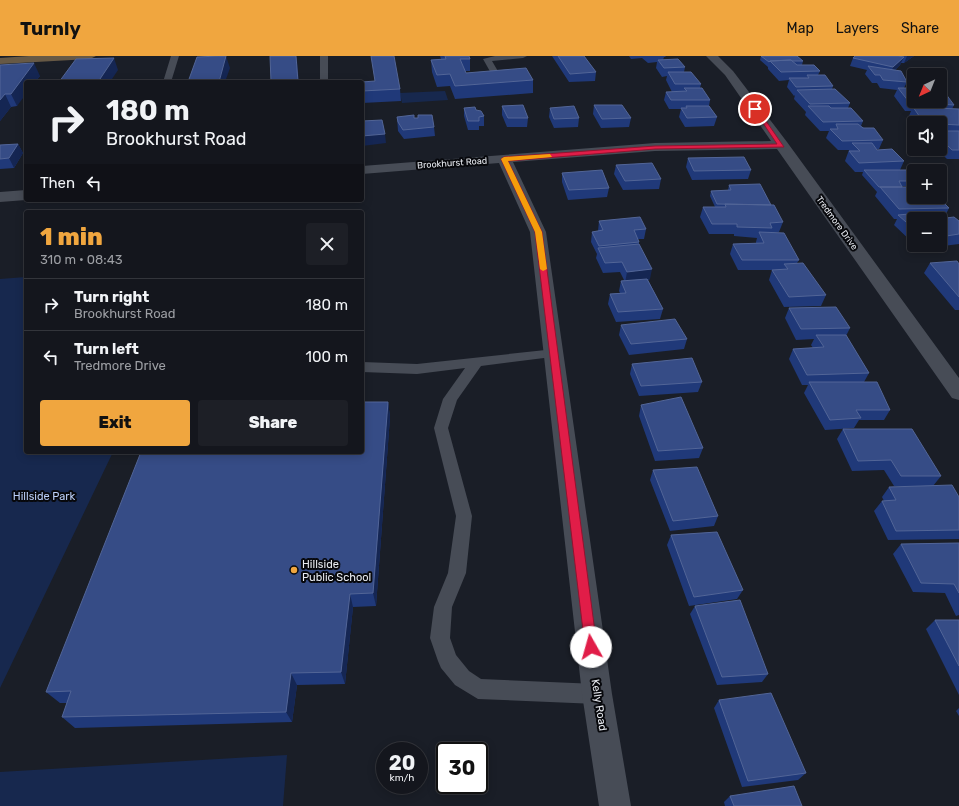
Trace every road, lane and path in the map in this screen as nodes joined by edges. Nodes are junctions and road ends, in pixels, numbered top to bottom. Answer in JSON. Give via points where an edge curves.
{"nodes":[{"id":1,"x":90,"y":56,"type":"edge"},
{"id":2,"x":175,"y":56,"type":"edge"},
{"id":3,"x":324,"y":56,"type":"edge"},
{"id":4,"x":522,"y":56,"type":"edge"},
{"id":5,"x":712,"y":56,"type":"edge"},
{"id":6,"x":0,"y":61,"type":"edge"},
{"id":7,"x":494,"y":73,"type":"edge"},
{"id":8,"x":168,"y":80,"type":"edge"},
{"id":9,"x":324,"y":80,"type":"edge"},
{"id":10,"x":782,"y":146,"type":"junction"},
{"id":11,"x":504,"y":159,"type":"junction"},
{"id":12,"x":364,"y":170,"type":"edge"},
{"id":13,"x":24,"y":195,"type":"edge"},
{"id":14,"x":0,"y":197,"type":"edge"},
{"id":15,"x":555,"y":353,"type":"junction"},
{"id":16,"x":478,"y":361,"type":"junction"},
{"id":17,"x":364,"y":367,"type":"edge"},
{"id":18,"x":950,"y":368,"type":"edge"},
{"id":19,"x":959,"y":393,"type":"edge"},
{"id":20,"x":597,"y":694,"type":"junction"},
{"id":21,"x":615,"y":806,"type":"edge"}],
"edges":[{"from":1,"to":6,"type":"street"},
{"from":2,"to":8,"type":"lane"},
{"from":3,"to":9,"type":"lane"},
{"from":4,"to":7,"type":"lane","via":[[487,60]]},
{"from":5,"to":10,"type":"street","name":"Tredmore Drive","via":[[729,73]]},
{"from":10,"to":11,"type":"street","name":"Brookhurst Road","via":[[655,147]]},
{"from":10,"to":18,"type":"street","name":"Tredmore Drive"},
{"from":11,"to":12,"type":"street","name":"Brookhurst Road"},
{"from":11,"to":15,"type":"street","name":"Kelly Road","via":[[538,232]]},
{"from":13,"to":14,"type":"street"},
{"from":15,"to":16,"type":"lane"},
{"from":15,"to":20,"type":"street","name":"Kelly Road"},
{"from":16,"to":17,"type":"lane","via":[[417,369]]},
{"from":16,"to":20,"type":"lane","via":[[450,399],[441,428],[464,516],[457,573],[443,607],[440,638],[448,661],[462,678],[478,689]]},
{"from":18,"to":19,"type":"street","name":"Tredmore Drive"},
{"from":20,"to":21,"type":"street","name":"Kelly Road"}]}
